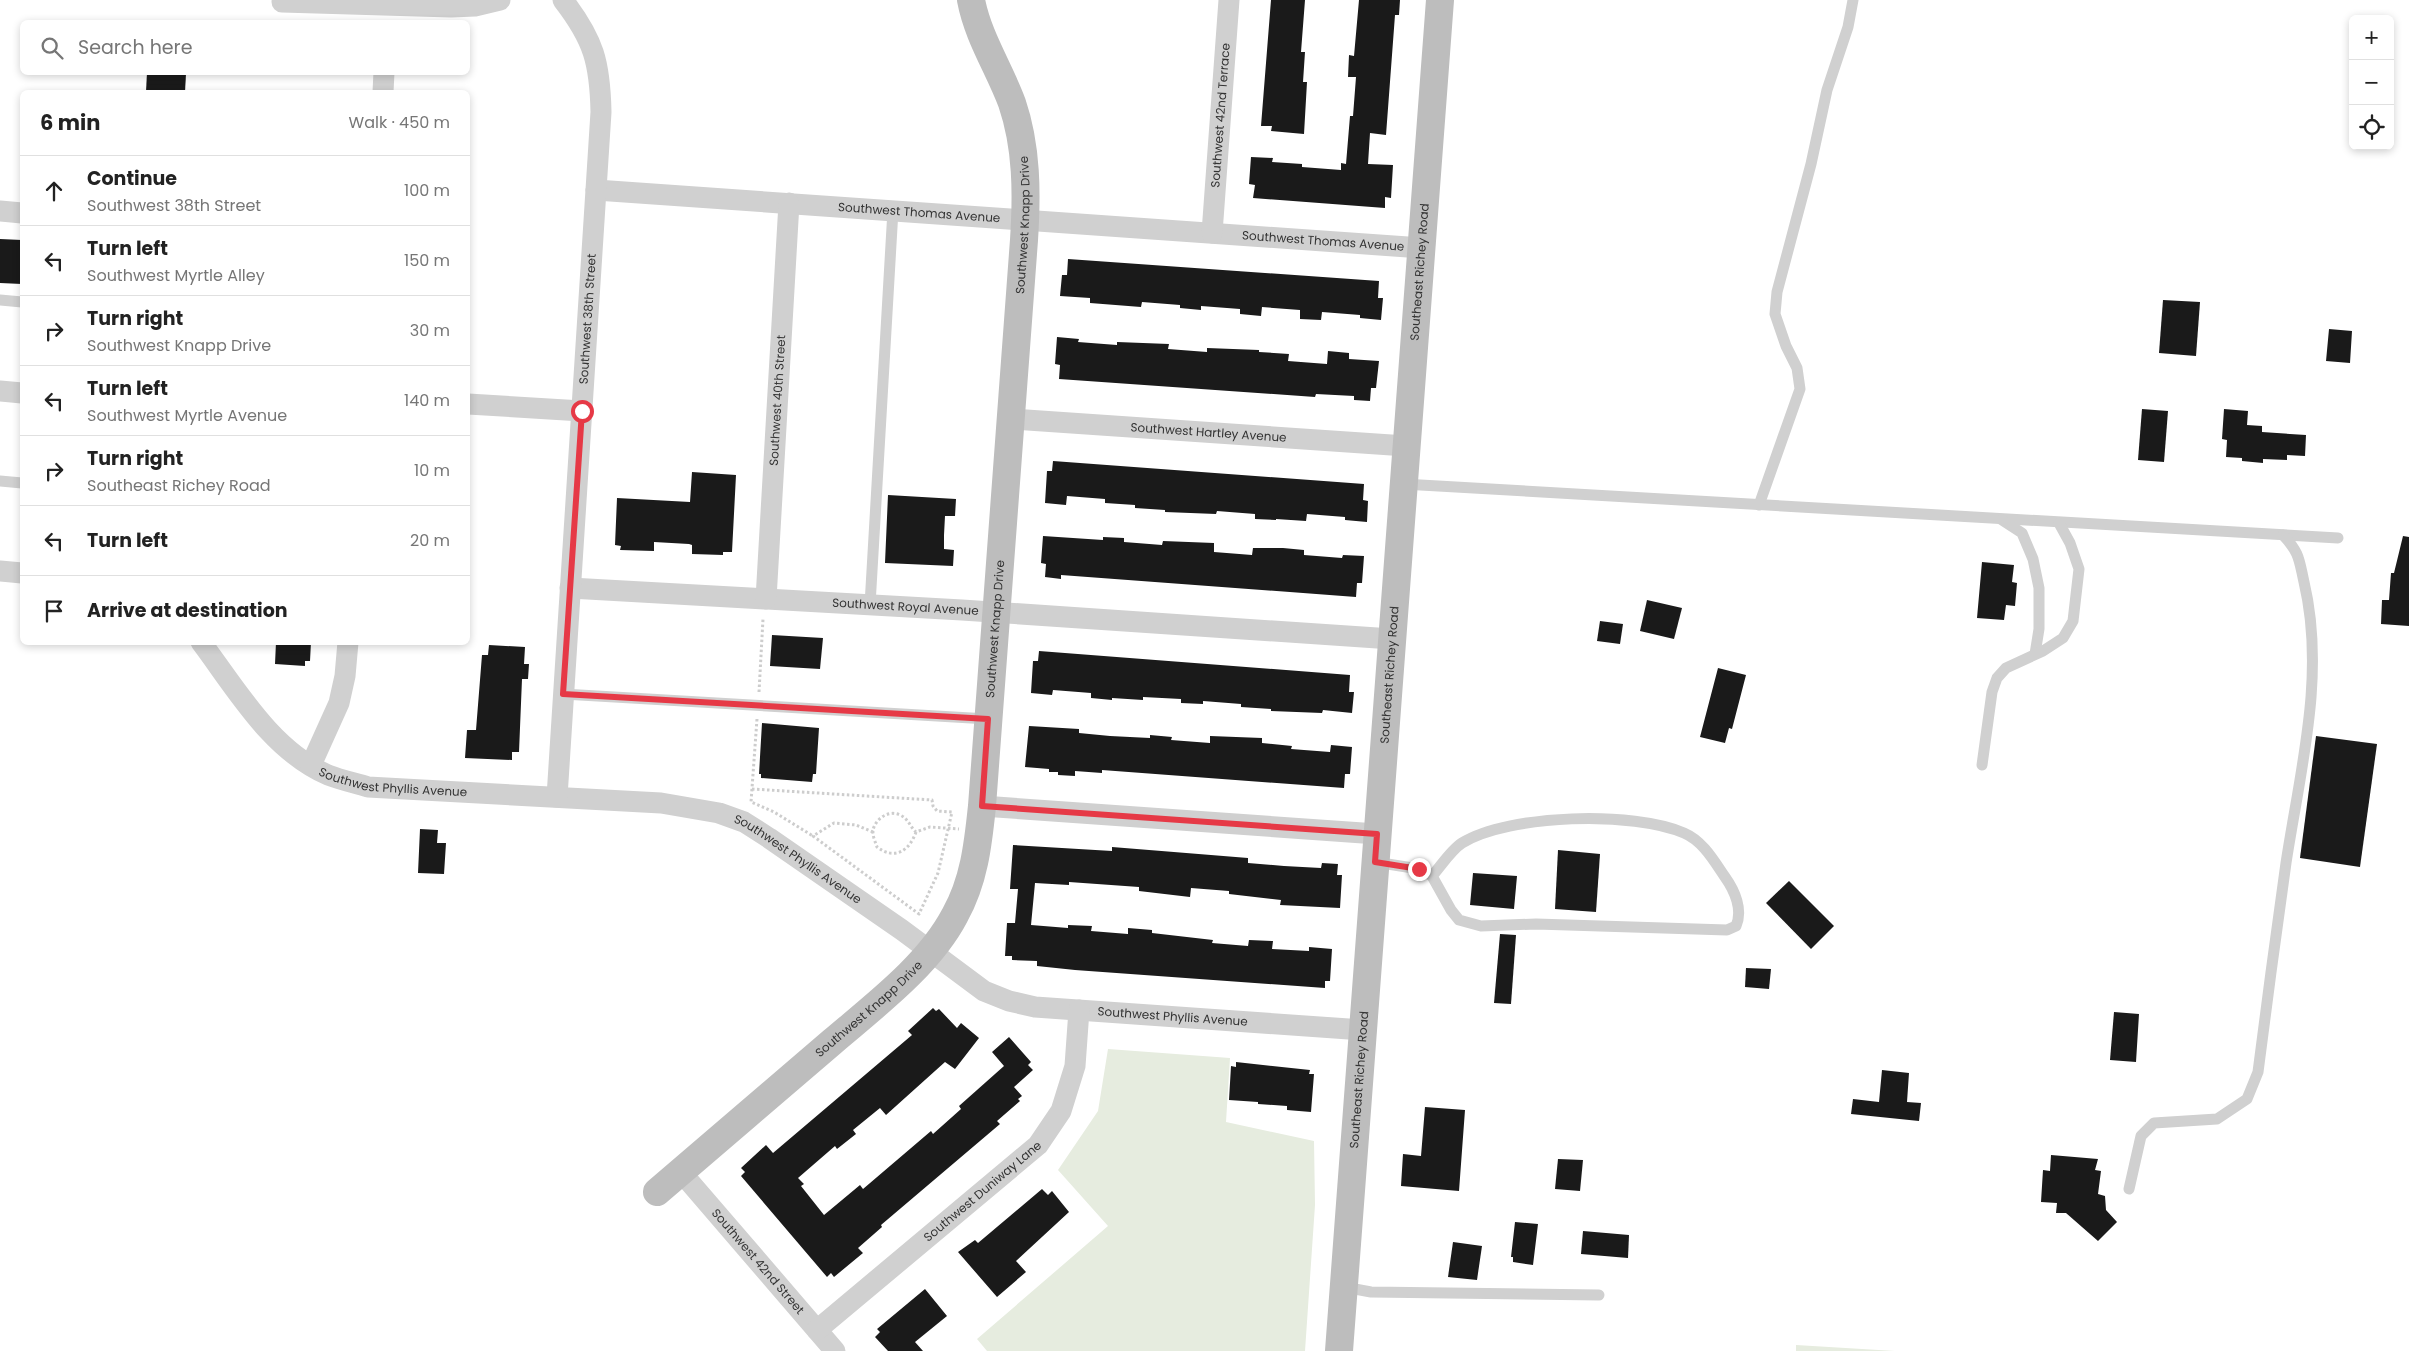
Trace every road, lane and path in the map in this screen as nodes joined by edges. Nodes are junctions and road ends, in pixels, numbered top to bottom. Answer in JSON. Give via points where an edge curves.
{"nodes":[{"id":1,"x":500,"y":0,"type":"edge"},
{"id":2,"x":564,"y":0,"type":"edge"},
{"id":3,"x":971,"y":0,"type":"edge"},
{"id":4,"x":1229,"y":0,"type":"edge"},
{"id":5,"x":1440,"y":0,"type":"edge"},
{"id":6,"x":1853,"y":0,"type":"edge"},
{"id":7,"x":282,"y":2,"type":"dead end"},
{"id":8,"x":387,"y":14,"type":"edge"},
{"id":9,"x":384,"y":75,"type":"edge"},
{"id":10,"x":383,"y":90,"type":"edge"},
{"id":11,"x":596,"y":190,"type":"junction"},
{"id":12,"x":789,"y":203,"type":"junction"},
{"id":13,"x":893,"y":210,"type":"junction"},
{"id":14,"x":0,"y":211,"type":"edge"},
{"id":15,"x":20,"y":213,"type":"edge"},
{"id":16,"x":1025,"y":219,"type":"junction"},
{"id":17,"x":1212,"y":233,"type":"junction"},
{"id":18,"x":1422,"y":248,"type":"junction"},
{"id":19,"x":0,"y":300,"type":"edge"},
{"id":20,"x":20,"y":302,"type":"edge"},
{"id":21,"x":0,"y":391,"type":"edge"},
{"id":22,"x":20,"y":393,"type":"edge"},
{"id":23,"x":470,"y":404,"type":"edge"},
{"id":24,"x":582,"y":411,"type":"junction"},
{"id":25,"x":1011,"y":419,"type":"junction"},
{"id":26,"x":1406,"y":446,"type":"junction"},
{"id":27,"x":0,"y":481,"type":"edge"},
{"id":28,"x":20,"y":483,"type":"edge"},
{"id":29,"x":1403,"y":484,"type":"junction"},
{"id":30,"x":1759,"y":505,"type":"junction"},
{"id":31,"x":2000,"y":519,"type":"junction"},
{"id":32,"x":2059,"y":522,"type":"junction"},
{"id":33,"x":2284,"y":535,"type":"junction"},
{"id":34,"x":2338,"y":538,"type":"dead end"},
{"id":35,"x":0,"y":571,"type":"edge"},
{"id":36,"x":20,"y":573,"type":"edge"},
{"id":37,"x":570,"y":588,"type":"junction"},
{"id":38,"x":766,"y":599,"type":"junction"},
{"id":39,"x":870,"y":605,"type":"junction"},
{"id":40,"x":996,"y":613,"type":"junction"},
{"id":41,"x":1392,"y":639,"type":"junction"},
{"id":42,"x":203,"y":645,"type":"edge"},
{"id":43,"x":348,"y":645,"type":"edge"},
{"id":44,"x":2035,"y":654,"type":"junction"},
{"id":45,"x":563,"y":694,"type":"junction"},
{"id":46,"x":988,"y":719,"type":"junction"},
{"id":47,"x":311,"y":765,"type":"junction"},
{"id":48,"x":1982,"y":765,"type":"dead end"},
{"id":49,"x":752,"y":789,"type":"dead end"},
{"id":50,"x":557,"y":798,"type":"junction"},
{"id":51,"x":751,"y":802,"type":"dead end"},
{"id":52,"x":982,"y":806,"type":"junction"},
{"id":53,"x":950,"y":828,"type":"junction"},
{"id":54,"x":962,"y":829,"type":"dead end"},
{"id":55,"x":873,"y":832,"type":"junction"},
{"id":56,"x":916,"y":832,"type":"junction"},
{"id":57,"x":1377,"y":834,"type":"junction"},
{"id":58,"x":813,"y":836,"type":"junction"},
{"id":59,"x":1375,"y":862,"type":"junction"},
{"id":60,"x":1432,"y":876,"type":"junction"},
{"id":61,"x":929,"y":952,"type":"junction"},
{"id":62,"x":1079,"y":1010,"type":"junction"},
{"id":63,"x":1362,"y":1030,"type":"junction"},
{"id":64,"x":681,"y":1172,"type":"junction"},
{"id":65,"x":2129,"y":1189,"type":"dead end"},
{"id":66,"x":657,"y":1192,"type":"dead end"},
{"id":67,"x":1344,"y":1287,"type":"junction"},
{"id":68,"x":1599,"y":1295,"type":"dead end"},
{"id":69,"x":817,"y":1330,"type":"junction"},
{"id":70,"x":835,"y":1351,"type":"edge"},
{"id":71,"x":1339,"y":1351,"type":"edge"}],
"edges":[{"from":1,"to":8,"type":"street","via":[[475,6]]},
{"from":2,"to":11,"type":"street","name":"Southwest 38th Street","via":[[591,41],[600,78]]},
{"from":3,"to":16,"type":"main road","name":"Southwest Knapp Drive","via":[[978,28],[1012,104],[1020,132],[1026,182]]},
{"from":4,"to":17,"type":"street","name":"Southwest 42nd Terrace"},
{"from":5,"to":18,"type":"main road","name":"Southeast Richey Road"},
{"from":6,"to":30,"type":"lane","via":[[1777,292],[1775,314],[1797,368],[1800,389]]},
{"from":7,"to":8,"type":"street"},
{"from":9,"to":10,"type":"street"},
{"from":11,"to":12,"type":"street","name":"Southwest Thomas Avenue"},
{"from":11,"to":24,"type":"street","name":"Southwest 38th Street"},
{"from":12,"to":13,"type":"street","name":"Southwest Thomas Avenue"},
{"from":12,"to":38,"type":"street","name":"Southwest 40th Street"},
{"from":13,"to":16,"type":"street","name":"Southwest Thomas Avenue"},
{"from":13,"to":39,"type":"lane"},
{"from":14,"to":15,"type":"street"},
{"from":16,"to":17,"type":"street","name":"Southwest Thomas Avenue"},
{"from":16,"to":25,"type":"main road","name":"Southwest Knapp Drive"},
{"from":17,"to":18,"type":"street","name":"Southwest Thomas Avenue"},
{"from":18,"to":26,"type":"main road","name":"Southeast Richey Road"},
{"from":19,"to":20,"type":"lane"},
{"from":21,"to":22,"type":"street"},
{"from":23,"to":24,"type":"street"},
{"from":24,"to":37,"type":"street","name":"Southwest 38th Street"},
{"from":25,"to":26,"type":"street","name":"Southwest Hartley Avenue"},
{"from":25,"to":40,"type":"main road","name":"Southwest Knapp Drive"},
{"from":26,"to":29,"type":"main road","name":"Southeast Richey Road"},
{"from":27,"to":28,"type":"lane"},
{"from":29,"to":30,"type":"lane"},
{"from":29,"to":41,"type":"main road","name":"Southeast Richey Road"},
{"from":30,"to":31,"type":"lane"},
{"from":31,"to":32,"type":"lane"},
{"from":31,"to":44,"type":"lane","via":[[2022,533],[2033,559],[2039,588]]},
{"from":32,"to":33,"type":"lane"},
{"from":32,"to":44,"type":"lane","via":[[2079,569],[2073,621],[2063,638]]},
{"from":33,"to":34,"type":"lane"},
{"from":33,"to":65,"type":"lane","via":[[2296,549],[2311,613],[2313,659],[2310,707],[2258,1072],[2247,1100],[2217,1119],[2154,1124],[2141,1136]]},
{"from":35,"to":36,"type":"street"},
{"from":37,"to":38,"type":"street","name":"Southwest Royal Avenue"},
{"from":37,"to":45,"type":"street","name":"Southwest 38th Street"},
{"from":38,"to":39,"type":"street","name":"Southwest Royal Avenue"},
{"from":39,"to":40,"type":"street","name":"Southwest Royal Avenue"},
{"from":40,"to":41,"type":"street","name":"Southwest Royal Avenue"},
{"from":40,"to":46,"type":"main road","name":"Southwest Knapp Drive"},
{"from":41,"to":57,"type":"main road","name":"Southeast Richey Road"},
{"from":42,"to":47,"type":"street","name":"Southwest Phyllis Avenue","via":[[277,740]]},
{"from":43,"to":47,"type":"street","via":[[339,703]]},
{"from":44,"to":48,"type":"lane","via":[[2006,668],[1998,678],[1992,692]]},
{"from":45,"to":46,"type":"lane"},
{"from":45,"to":50,"type":"street","name":"Southwest 38th Street"},
{"from":46,"to":52,"type":"main road","name":"Southwest Knapp Drive"},
{"from":47,"to":50,"type":"street","name":"Southwest Phyllis Avenue","via":[[342,780],[368,786]]},
{"from":49,"to":53,"type":"path","via":[[932,800],[937,811],[952,812]]},
{"from":50,"to":61,"type":"street","name":"Southwest Phyllis Avenue","via":[[694,808],[744,822]]},
{"from":51,"to":58,"type":"path"},
{"from":52,"to":57,"type":"street"},
{"from":52,"to":61,"type":"main road","name":"Southwest Knapp Drive","via":[[970,883],[955,917]]},
{"from":53,"to":54,"type":"path"},
{"from":53,"to":56,"type":"path","via":[[930,827]]},
{"from":53,"to":58,"type":"path","via":[[938,873],[919,914]]},
{"from":55,"to":56,"type":"path","via":[[882,817],[895,813],[907,820]]},
{"from":55,"to":56,"type":"path","via":[[877,847],[898,854],[907,850]]},
{"from":55,"to":58,"type":"path","via":[[856,825],[834,823]]},
{"from":57,"to":59,"type":"main road","name":"Southeast Richey Road"},
{"from":59,"to":60,"type":"lane","via":[[1419,869]]},
{"from":59,"to":63,"type":"main road","name":"Southeast Richey Road"},
{"from":60,"to":60,"type":"lane","via":[[1459,920],[1481,926],[1530,924],[1727,930],[1736,926],[1739,918],[1737,901],[1727,880],[1705,848],[1686,833],[1619,818],[1544,821],[1482,832],[1460,844]]},
{"from":61,"to":62,"type":"street","name":"Southwest Phyllis Avenue","via":[[984,991],[1009,1001],[1035,1007]]},
{"from":61,"to":64,"type":"main road","name":"Southwest Knapp Drive","via":[[893,990]]},
{"from":62,"to":63,"type":"street","name":"Southwest Phyllis Avenue"},
{"from":62,"to":69,"type":"street","name":"Southwest Duniway Lane","via":[[1075,1066],[1061,1111],[1038,1145]]},
{"from":63,"to":67,"type":"main road","name":"Southeast Richey Road"},
{"from":64,"to":66,"type":"main road","name":"Southwest Knapp Drive"},
{"from":64,"to":69,"type":"street","name":"Southwest 42nd Street"},
{"from":67,"to":68,"type":"lane","via":[[1371,1292]]},
{"from":67,"to":71,"type":"main road","name":"Southeast Richey Road"},
{"from":69,"to":70,"type":"street","name":"Southwest 42nd Street"}]}
